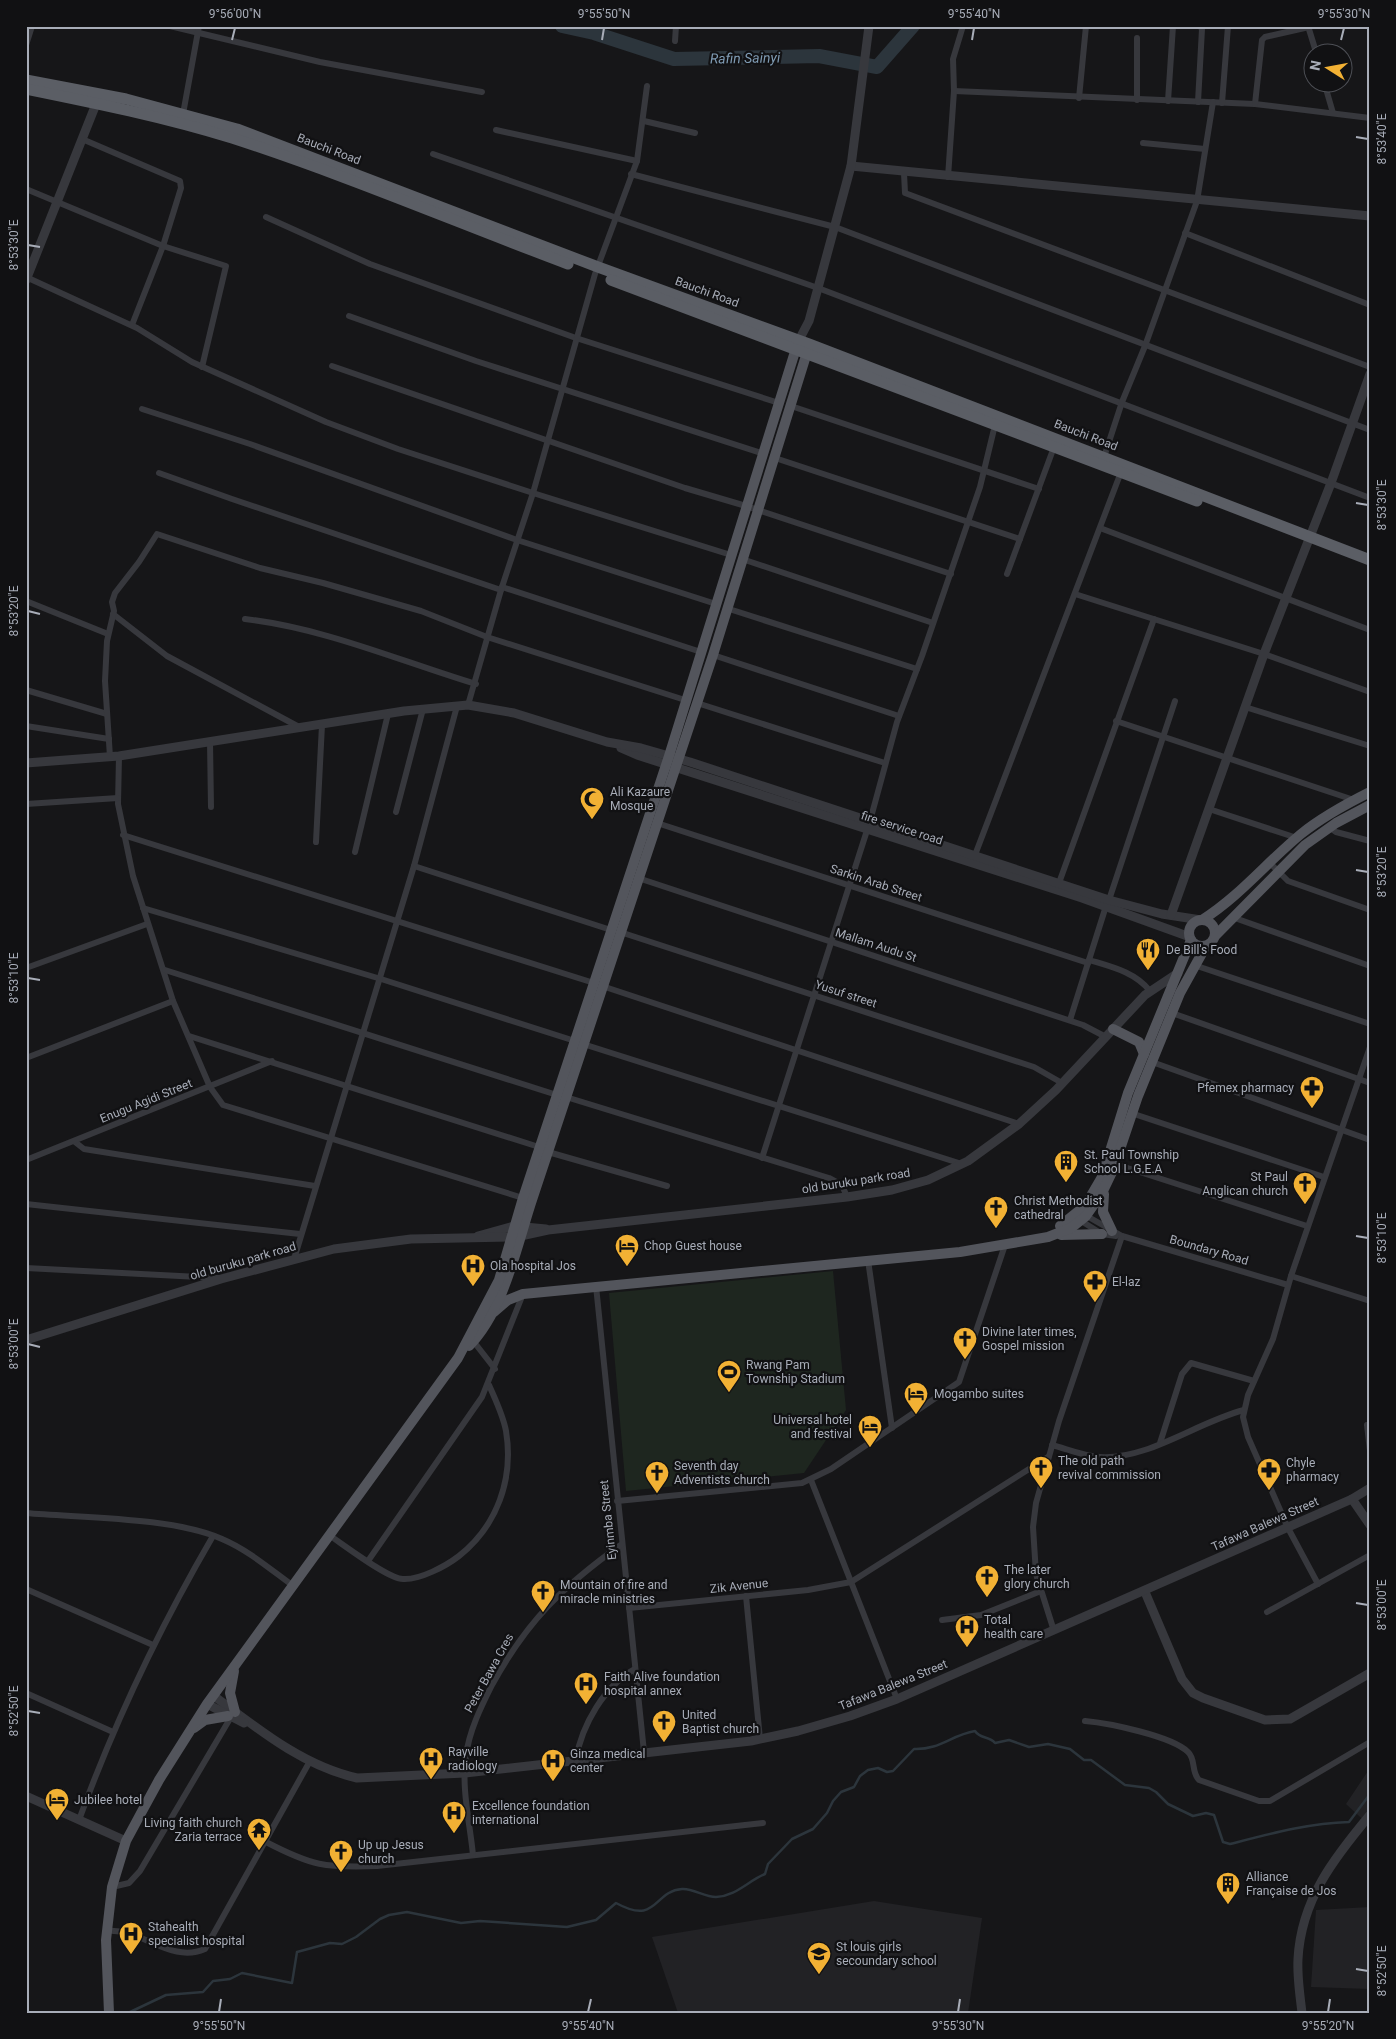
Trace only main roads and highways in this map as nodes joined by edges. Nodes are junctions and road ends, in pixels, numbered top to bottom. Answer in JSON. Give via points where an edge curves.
{"nodes":[{"id":1,"x":26,"y":80,"type":"edge"},
{"id":2,"x":26,"y":89,"type":"edge"},
{"id":3,"x":98,"y":99,"type":"junction"},
{"id":4,"x":596,"y":270,"type":"junction"},
{"id":5,"x":802,"y":347,"type":"junction"},
{"id":6,"x":1308,"y":540,"type":"junction"},
{"id":7,"x":1370,"y":560,"type":"edge"},
{"id":8,"x":1370,"y":567,"type":"edge"},
{"id":9,"x":721,"y":606,"type":"junction"},
{"id":10,"x":672,"y":762,"type":"junction"},
{"id":11,"x":1370,"y":792,"type":"edge"},
{"id":12,"x":1370,"y":805,"type":"edge"},
{"id":13,"x":1202,"y":920,"type":"junction"},
{"id":14,"x":616,"y":931,"type":"junction"},
{"id":15,"x":1215,"y":936,"type":"junction"},
{"id":16,"x":1190,"y":938,"type":"junction"},
{"id":17,"x":1206,"y":946,"type":"junction"},
{"id":18,"x":1110,"y":1033,"type":"road end"},
{"id":19,"x":1144,"y":1054,"type":"junction"},
{"id":20,"x":1127,"y":1112,"type":"junction"},
{"id":21,"x":544,"y":1150,"type":"junction"},
{"id":22,"x":1107,"y":1183,"type":"junction"},
{"id":23,"x":1080,"y":1216,"type":"junction"},
{"id":24,"x":519,"y":1226,"type":"junction"},
{"id":25,"x":516,"y":1237,"type":"junction"},
{"id":26,"x":1048,"y":1237,"type":"junction"},
{"id":27,"x":1027,"y":1240,"type":"junction"},
{"id":28,"x":508,"y":1278,"type":"junction"},
{"id":29,"x":523,"y":1294,"type":"junction"},
{"id":30,"x":488,"y":1318,"type":"junction"},
{"id":31,"x":458,"y":1358,"type":"junction"},
{"id":32,"x":235,"y":1666,"type":"junction"},
{"id":33,"x":186,"y":1736,"type":"junction"},
{"id":34,"x":109,"y":2012,"type":"edge"}],
"edges":[{"from":1,"to":3,"type":"highway","name":"Bauchi Road"},
{"from":2,"to":3,"type":"highway","name":"Bauchi Road"},
{"from":3,"to":4,"type":"highway","name":"Bauchi Road","via":[[288,157]]},
{"from":3,"to":4,"type":"highway","name":"Bauchi Road","via":[[183,114],[236,129]]},
{"from":4,"to":5,"type":"highway","name":"Bauchi Road"},
{"from":5,"to":6,"type":"highway","name":"Bauchi Road","via":[[995,425]]},
{"from":5,"to":6,"type":"highway","name":"Bauchi Road","via":[[1104,457]]},
{"from":5,"to":9,"type":"main road","via":[[779,403],[746,506],[731,555]]},
{"from":5,"to":9,"type":"main road","via":[[791,406],[775,458],[742,560]]},
{"from":6,"to":7,"type":"highway","name":"Bauchi Road"},
{"from":6,"to":8,"type":"highway","name":"Bauchi Road"},
{"from":9,"to":10,"type":"main road","via":[[685,700]]},
{"from":9,"to":10,"type":"main road","via":[[713,655]]},
{"from":10,"to":14,"type":"main road"},
{"from":10,"to":14,"type":"main road","via":[[657,823]]},
{"from":11,"to":13,"type":"main road","via":[[1323,818],[1297,838],[1231,901]]},
{"from":12,"to":15,"type":"main road","via":[[1329,827],[1305,846]]},
{"from":13,"to":15,"type":"main road","via":[[1212,925]]},
{"from":13,"to":16,"type":"main road","via":[[1192,924]]},
{"from":14,"to":21,"type":"main road"},
{"from":15,"to":17,"type":"main road"},
{"from":16,"to":17,"type":"main road","via":[[1197,945]]},
{"from":16,"to":19,"type":"main road"},
{"from":17,"to":20,"type":"main road","via":[[1194,965]]},
{"from":18,"to":19,"type":"main road","via":[[1139,1042]]},
{"from":19,"to":20,"type":"main road"},
{"from":20,"to":22,"type":"main road","via":[[1115,1164]]},
{"from":20,"to":23,"type":"main road","via":[[1102,1177]]},
{"from":21,"to":24,"type":"main road"},
{"from":21,"to":24,"type":"main road","via":[[523,1198]]},
{"from":22,"to":23,"type":"main road"},
{"from":22,"to":26,"type":"main road","via":[[1102,1206],[1107,1232]]},
{"from":23,"to":26,"type":"main road"},
{"from":23,"to":27,"type":"main road"},
{"from":24,"to":25,"type":"main road"},
{"from":25,"to":28,"type":"main road"},
{"from":25,"to":31,"type":"main road"},
{"from":26,"to":27,"type":"main road"},
{"from":27,"to":29,"type":"main road","via":[[960,1252]]},
{"from":28,"to":29,"type":"main road","via":[[511,1289]]},
{"from":28,"to":30,"type":"main road"},
{"from":29,"to":30,"type":"main road","via":[[508,1300]]},
{"from":30,"to":31,"type":"main road","via":[[474,1342]]},
{"from":31,"to":32,"type":"main road"},
{"from":32,"to":33,"type":"main road"},
{"from":32,"to":33,"type":"main road","via":[[230,1693],[231,1715],[206,1720]]},
{"from":33,"to":34,"type":"main road","via":[[126,1841],[112,1887],[107,1931]]}]}
